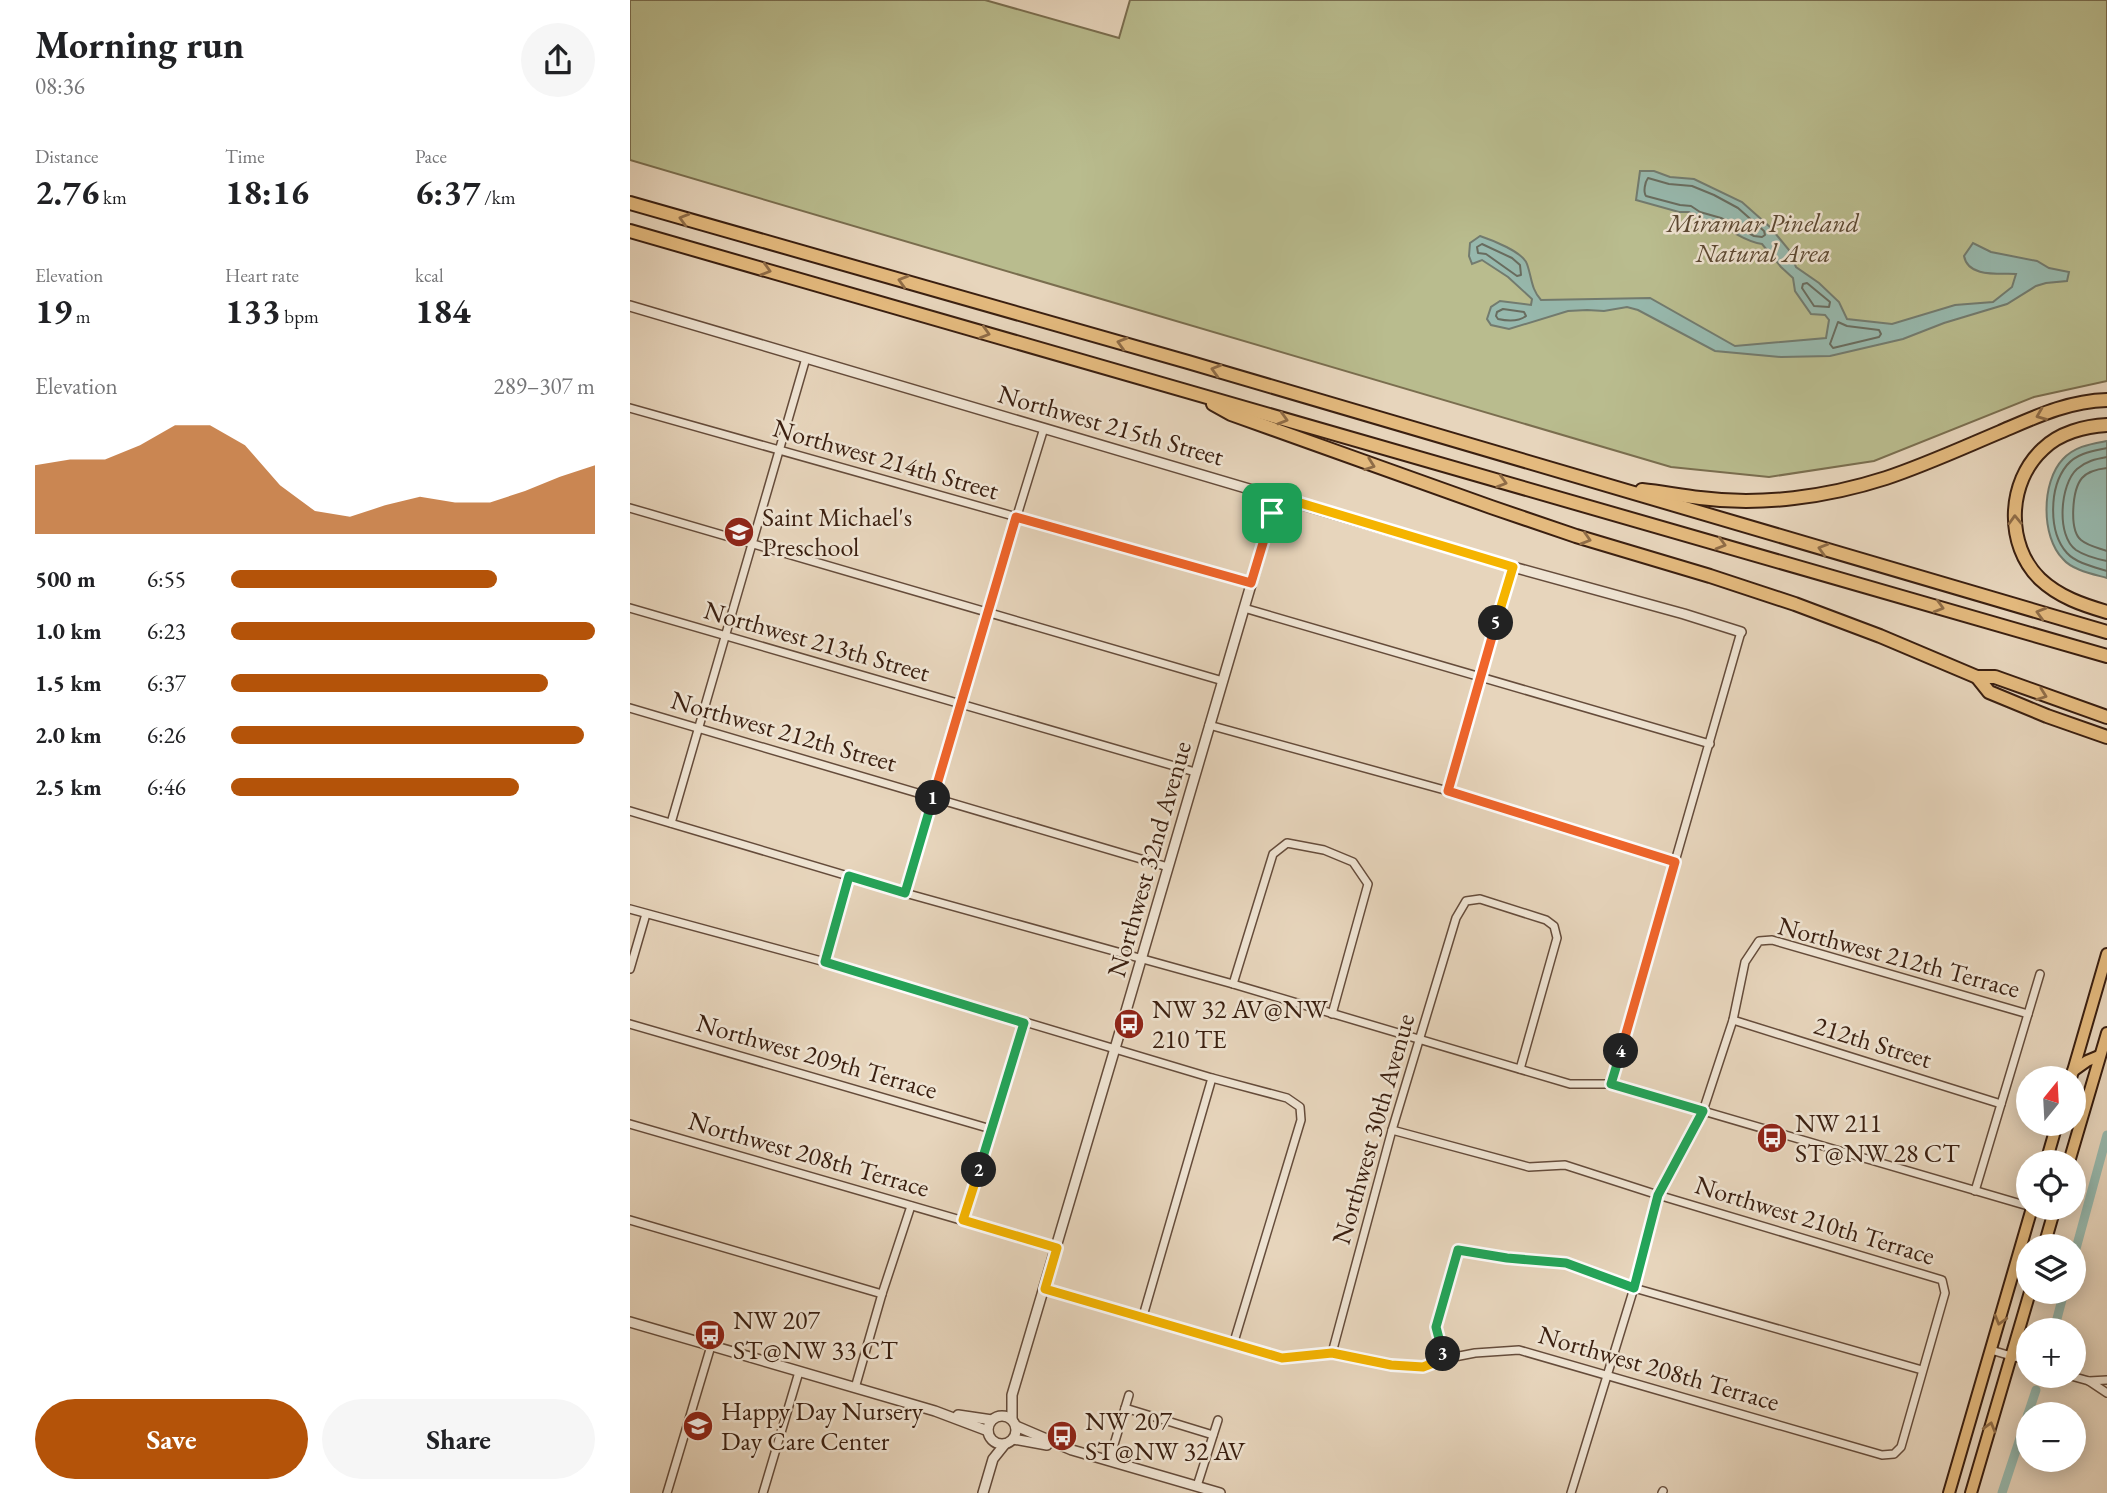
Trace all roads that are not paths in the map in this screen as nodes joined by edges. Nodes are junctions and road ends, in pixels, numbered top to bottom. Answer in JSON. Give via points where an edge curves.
{"nodes":[{"id":1,"x":630,"y":204,"type":"edge"},
{"id":2,"x":630,"y":231,"type":"edge"},
{"id":3,"x":630,"y":306,"type":"edge"},
{"id":4,"x":806,"y":358,"type":"junction"},
{"id":5,"x":1194,"y":393,"type":"junction"},
{"id":6,"x":2107,"y":400,"type":"edge"},
{"id":7,"x":630,"y":408,"type":"edge"},
{"id":8,"x":2107,"y":425,"type":"edge"},
{"id":9,"x":1044,"y":428,"type":"junction"},
{"id":10,"x":780,"y":452,"type":"junction"},
{"id":11,"x":1610,"y":487,"type":"junction"},
{"id":12,"x":1277,"y":496,"type":"junction"},
{"id":13,"x":630,"y":508,"type":"edge"},
{"id":14,"x":1016,"y":517,"type":"junction"},
{"id":15,"x":753,"y":543,"type":"junction"},
{"id":16,"x":1513,"y":567,"type":"junction"},
{"id":17,"x":1251,"y":583,"type":"junction"},
{"id":18,"x":630,"y":608,"type":"edge"},
{"id":19,"x":1244,"y":608,"type":"junction"},
{"id":20,"x":988,"y":612,"type":"junction"},
{"id":21,"x":2107,"y":612,"type":"edge"},
{"id":22,"x":1741,"y":632,"type":"joint"},
{"id":23,"x":2107,"y":632,"type":"edge"},
{"id":24,"x":725,"y":636,"type":"junction"},
{"id":25,"x":2107,"y":656,"type":"edge"},
{"id":26,"x":1481,"y":677,"type":"junction"},
{"id":27,"x":1977,"y":677,"type":"junction"},
{"id":28,"x":1223,"y":681,"type":"junction"},
{"id":29,"x":959,"y":704,"type":"junction"},
{"id":30,"x":630,"y":708,"type":"edge"},
{"id":31,"x":2107,"y":717,"type":"edge"},
{"id":32,"x":1209,"y":725,"type":"junction"},
{"id":33,"x":698,"y":728,"type":"junction"},
{"id":34,"x":2107,"y":737,"type":"edge"},
{"id":35,"x":1710,"y":744,"type":"junction"},
{"id":36,"x":1195,"y":772,"type":"junction"},
{"id":37,"x":1448,"y":791,"type":"junction"},
{"id":38,"x":934,"y":796,"type":"junction"},
{"id":39,"x":630,"y":811,"type":"edge"},
{"id":40,"x":671,"y":822,"type":"junction"},
{"id":41,"x":1675,"y":862,"type":"junction"},
{"id":42,"x":1168,"y":867,"type":"junction"},
{"id":43,"x":849,"y":876,"type":"junction"},
{"id":44,"x":905,"y":893,"type":"junction"},
{"id":45,"x":630,"y":909,"type":"edge"},
{"id":46,"x":646,"y":914,"type":"junction"},
{"id":47,"x":2107,"y":954,"type":"edge"},
{"id":48,"x":1142,"y":960,"type":"junction"},
{"id":49,"x":825,"y":962,"type":"junction"},
{"id":50,"x":630,"y":969,"type":"edge"},
{"id":51,"x":2039,"y":974,"type":"dead end"},
{"id":52,"x":1233,"y":984,"type":"junction"},
{"id":53,"x":1332,"y":1014,"type":"junction"},
{"id":54,"x":2028,"y":1014,"type":"junction"},
{"id":55,"x":1733,"y":1020,"type":"junction"},
{"id":56,"x":1024,"y":1023,"type":"junction"},
{"id":57,"x":630,"y":1024,"type":"edge"},
{"id":58,"x":2085,"y":1031,"type":"junction"},
{"id":59,"x":2107,"y":1033,"type":"edge"},
{"id":60,"x":1419,"y":1040,"type":"junction"},
{"id":61,"x":1116,"y":1049,"type":"junction"},
{"id":62,"x":2099,"y":1056,"type":"junction"},
{"id":63,"x":2074,"y":1066,"type":"edge"},
{"id":64,"x":2081,"y":1066,"type":"edge"},
{"id":65,"x":1520,"y":1069,"type":"junction"},
{"id":66,"x":1212,"y":1078,"type":"junction"},
{"id":67,"x":1611,"y":1084,"type":"junction"},
{"id":68,"x":2001,"y":1104,"type":"junction"},
{"id":69,"x":1703,"y":1111,"type":"junction"},
{"id":70,"x":630,"y":1124,"type":"edge"},
{"id":71,"x":992,"y":1129,"type":"junction"},
{"id":72,"x":1392,"y":1130,"type":"junction"},
{"id":73,"x":2072,"y":1150,"type":"edge"},
{"id":74,"x":1975,"y":1191,"type":"junction"},
{"id":75,"x":1658,"y":1195,"type":"junction"},
{"id":76,"x":2016,"y":1203,"type":"edge"},
{"id":77,"x":911,"y":1206,"type":"junction"},
{"id":78,"x":630,"y":1220,"type":"edge"},
{"id":79,"x":963,"y":1220,"type":"junction"},
{"id":80,"x":2026,"y":1220,"type":"edge"},
{"id":81,"x":1057,"y":1248,"type":"junction"},
{"id":82,"x":1634,"y":1288,"type":"junction"},
{"id":83,"x":1045,"y":1289,"type":"junction"},
{"id":84,"x":881,"y":1294,"type":"junction"},
{"id":85,"x":2026,"y":1304,"type":"edge"},
{"id":86,"x":1143,"y":1316,"type":"junction"},
{"id":87,"x":630,"y":1322,"type":"edge"},
{"id":88,"x":1233,"y":1345,"type":"junction"},
{"id":89,"x":711,"y":1346,"type":"junction"},
{"id":90,"x":1991,"y":1350,"type":"junction"},
{"id":91,"x":1332,"y":1353,"type":"junction"},
{"id":92,"x":2011,"y":1355,"type":"junction"},
{"id":93,"x":2016,"y":1357,"type":"edge"},
{"id":94,"x":1444,"y":1359,"type":"junction"},
{"id":95,"x":1923,"y":1370,"type":"junction"},
{"id":96,"x":799,"y":1372,"type":"junction"},
{"id":97,"x":1606,"y":1376,"type":"junction"},
{"id":98,"x":2107,"y":1380,"type":"edge"},
{"id":99,"x":2088,"y":1381,"type":"joint"},
{"id":100,"x":855,"y":1388,"type":"junction"},
{"id":101,"x":2107,"y":1393,"type":"edge"},
{"id":102,"x":1012,"y":1395,"type":"junction"},
{"id":103,"x":1129,"y":1395,"type":"dead end"},
{"id":104,"x":1125,"y":1408,"type":"junction"},
{"id":105,"x":935,"y":1411,"type":"junction"},
{"id":106,"x":995,"y":1418,"type":"junction"},
{"id":107,"x":1217,"y":1420,"type":"dead end"},
{"id":108,"x":1014,"y":1423,"type":"junction"},
{"id":109,"x":989,"y":1435,"type":"junction"},
{"id":110,"x":1213,"y":1435,"type":"junction"},
{"id":111,"x":1009,"y":1441,"type":"junction"},
{"id":112,"x":1072,"y":1450,"type":"junction"},
{"id":113,"x":993,"y":1459,"type":"junction"},
{"id":114,"x":1109,"y":1461,"type":"junction"},
{"id":115,"x":1197,"y":1486,"type":"junction"},
{"id":116,"x":667,"y":1493,"type":"edge"},
{"id":117,"x":763,"y":1493,"type":"edge"},
{"id":118,"x":983,"y":1493,"type":"edge"},
{"id":119,"x":1220,"y":1493,"type":"edge"},
{"id":120,"x":1571,"y":1493,"type":"edge"},
{"id":121,"x":1949,"y":1493,"type":"edge"},
{"id":122,"x":1971,"y":1493,"type":"edge"}],
"edges":[{"from":11,"to":1,"type":"highway","one_way":true},
{"from":2,"to":5,"type":"highway","one_way":true},
{"from":3,"to":4,"type":"street","name":"Northwest 215th Street"},
{"from":4,"to":9,"type":"street","name":"Northwest 215th Street"},
{"from":4,"to":10,"type":"street"},
{"from":5,"to":25,"type":"highway","one_way":true},
{"from":5,"to":27,"type":"highway","one_way":true,"via":[[1231,414],[1369,465],[1576,536],[1773,596]]},
{"from":6,"to":11,"type":"highway","one_way":true,"via":[[2059,408],[1886,478],[1804,497],[1730,500]]},
{"from":7,"to":10,"type":"street","name":"Northwest 214th Street"},
{"from":21,"to":8,"type":"highway","one_way":true,"via":[[2063,596],[2040,579],[2023,556],[2014,516],[2020,483],[2044,447],[2081,429]]},
{"from":9,"to":12,"type":"street","name":"Northwest 215th Street"},
{"from":9,"to":14,"type":"street"},
{"from":10,"to":14,"type":"street","name":"Northwest 214th Street"},
{"from":10,"to":15,"type":"street"},
{"from":23,"to":11,"type":"highway","one_way":true},
{"from":12,"to":16,"type":"street","name":"Northwest 215th Street"},
{"from":12,"to":17,"type":"street","name":"Northwest 32nd Avenue"},
{"from":13,"to":15,"type":"street"},
{"from":14,"to":17,"type":"street","name":"Northwest 214th Street"},
{"from":14,"to":20,"type":"street"},
{"from":15,"to":20,"type":"street"},
{"from":15,"to":24,"type":"street"},
{"from":16,"to":22,"type":"street","name":"Northwest 215th Street"},
{"from":16,"to":26,"type":"street"},
{"from":17,"to":19,"type":"street","name":"Northwest 32nd Avenue"},
{"from":18,"to":24,"type":"street","name":"Northwest 213th Street"},
{"from":19,"to":26,"type":"street"},
{"from":19,"to":28,"type":"street","name":"Northwest 32nd Avenue"},
{"from":20,"to":28,"type":"street"},
{"from":20,"to":29,"type":"street"},
{"from":22,"to":35,"type":"street"},
{"from":24,"to":29,"type":"street","name":"Northwest 213th Street"},
{"from":24,"to":33,"type":"street"},
{"from":26,"to":35,"type":"street"},
{"from":26,"to":37,"type":"street"},
{"from":27,"to":31,"type":"highway","one_way":true,"via":[[1995,677]]},
{"from":27,"to":34,"type":"highway","via":[[1989,692]]},
{"from":28,"to":32,"type":"street","name":"Northwest 32nd Avenue"},
{"from":29,"to":36,"type":"street","name":"Northwest 213th Street"},
{"from":29,"to":38,"type":"street"},
{"from":30,"to":33,"type":"street","name":"Northwest 212th Street"},
{"from":32,"to":36,"type":"street","name":"Northwest 32nd Avenue"},
{"from":32,"to":37,"type":"street"},
{"from":33,"to":38,"type":"street","name":"Northwest 212th Street"},
{"from":33,"to":40,"type":"street"},
{"from":35,"to":41,"type":"street"},
{"from":36,"to":42,"type":"street","name":"Northwest 32nd Avenue"},
{"from":37,"to":41,"type":"street"},
{"from":38,"to":42,"type":"street","name":"Northwest 212th Street"},
{"from":38,"to":44,"type":"street"},
{"from":39,"to":40,"type":"street"},
{"from":40,"to":43,"type":"street"},
{"from":41,"to":67,"type":"street"},
{"from":42,"to":48,"type":"street","name":"Northwest 32nd Avenue"},
{"from":43,"to":44,"type":"street"},
{"from":43,"to":49,"type":"street"},
{"from":44,"to":48,"type":"street"},
{"from":45,"to":46,"type":"street"},
{"from":46,"to":49,"type":"street"},
{"from":46,"to":50,"type":"street"},
{"from":47,"to":58,"type":"main road"},
{"from":48,"to":52,"type":"street"},
{"from":48,"to":61,"type":"street","name":"Northwest 32nd Avenue"},
{"from":49,"to":56,"type":"street"},
{"from":51,"to":54,"type":"street"},
{"from":52,"to":53,"type":"street"},
{"from":52,"to":53,"type":"street","via":[[1273,854],[1287,843],[1324,850],[1353,862],[1368,884]]},
{"from":53,"to":60,"type":"street"},
{"from":54,"to":55,"type":"street","name":"Northwest 212th Terrace","via":[[1772,940],[1759,941],[1745,962]]},
{"from":54,"to":68,"type":"street"},
{"from":55,"to":68,"type":"street","name":"212th Street"},
{"from":55,"to":69,"type":"street"},
{"from":56,"to":61,"type":"street"},
{"from":56,"to":71,"type":"street"},
{"from":57,"to":71,"type":"street","name":"Northwest 209th Terrace"},
{"from":58,"to":62,"type":"main road"},
{"from":58,"to":63,"type":"main road"},
{"from":59,"to":62,"type":"main road"},
{"from":60,"to":65,"type":"street"},
{"from":60,"to":65,"type":"street","name":"Northwest 30th Avenue","via":[[1456,918],[1466,901],[1480,899],[1546,919],[1554,926],[1557,939]]},
{"from":60,"to":72,"type":"street","name":"Northwest 30th Avenue"},
{"from":61,"to":66,"type":"street"},
{"from":61,"to":81,"type":"street","name":"Northwest 32nd Avenue"},
{"from":62,"to":64,"type":"main road"},
{"from":62,"to":73,"type":"main road"},
{"from":65,"to":67,"type":"street","via":[[1570,1084]]},
{"from":66,"to":86,"type":"street"},
{"from":66,"to":88,"type":"street","via":[[1287,1098],[1300,1107],[1301,1120]]},
{"from":67,"to":69,"type":"street"},
{"from":68,"to":74,"type":"street"},
{"from":69,"to":74,"type":"street"},
{"from":69,"to":75,"type":"street"},
{"from":70,"to":77,"type":"street","name":"Northwest 208th Terrace"},
{"from":71,"to":79,"type":"street"},
{"from":72,"to":75,"type":"street","name":"Northwest 210th Terrace","via":[[1529,1167],[1565,1165]]},
{"from":72,"to":91,"type":"street","name":"Northwest 30th Avenue"},
{"from":74,"to":76,"type":"street"},
{"from":75,"to":82,"type":"street"},
{"from":75,"to":95,"type":"street","name":"Northwest 210th Terrace","via":[[1942,1280],[1945,1293]]},
{"from":77,"to":79,"type":"street","name":"Northwest 208th Terrace"},
{"from":77,"to":84,"type":"street"},
{"from":78,"to":84,"type":"street"},
{"from":79,"to":81,"type":"street","name":"Northwest 208th Terrace"},
{"from":80,"to":90,"type":"main road","one_way":true},
{"from":81,"to":83,"type":"street","name":"Northwest 32nd Avenue"},
{"from":82,"to":94,"type":"street","via":[[1566,1263],[1458,1250],[1436,1327]]},
{"from":82,"to":95,"type":"street"},
{"from":82,"to":97,"type":"street"},
{"from":83,"to":86,"type":"street","name":"Northwest 208th Terrace"},
{"from":83,"to":102,"type":"street","name":"Northwest 32nd Avenue"},
{"from":84,"to":100,"type":"street"},
{"from":85,"to":92,"type":"main road"},
{"from":86,"to":88,"type":"street","name":"Northwest 208th Terrace"},
{"from":87,"to":89,"type":"street"},
{"from":88,"to":91,"type":"street","name":"Northwest 208th Terrace","via":[[1282,1358]]},
{"from":89,"to":96,"type":"street"},
{"from":89,"to":116,"type":"street"},
{"from":90,"to":92,"type":"street"},
{"from":90,"to":121,"type":"main road"},
{"from":91,"to":94,"type":"street","name":"Northwest 208th Terrace","via":[[1423,1367]]},
{"from":92,"to":93,"type":"street"},
{"from":122,"to":92,"type":"main road","one_way":true},
{"from":94,"to":97,"type":"street","name":"Northwest 208th Terrace","via":[[1520,1350]]},
{"from":95,"to":97,"type":"street","name":"Northwest 208th Terrace","via":[[1901,1447],[1894,1454],[1882,1455]]},
{"from":96,"to":100,"type":"street"},
{"from":96,"to":117,"type":"street"},
{"from":97,"to":120,"type":"street"},
{"from":98,"to":99,"type":"street"},
{"from":99,"to":101,"type":"street"},
{"from":100,"to":105,"type":"street"},
{"from":102,"to":106,"type":"street","name":"Northwest 32nd Avenue"},
{"from":102,"to":108,"type":"street","name":"Northwest 32nd Avenue"},
{"from":103,"to":104,"type":"street"},
{"from":104,"to":110,"type":"street"},
{"from":104,"to":114,"type":"street"},
{"from":105,"to":106,"type":"street"},
{"from":105,"to":109,"type":"street"},
{"from":106,"to":108,"type":"street","via":[[1005,1416]]},
{"from":106,"to":109,"type":"street"},
{"from":107,"to":110,"type":"street"},
{"from":108,"to":111,"type":"street","via":[[1016,1433]]},
{"from":108,"to":112,"type":"street"},
{"from":109,"to":111,"type":"street","via":[[997,1443]]},
{"from":109,"to":113,"type":"street"},
{"from":110,"to":115,"type":"street"},
{"from":111,"to":112,"type":"street"},
{"from":111,"to":113,"type":"street"},
{"from":112,"to":114,"type":"street"},
{"from":113,"to":118,"type":"street"},
{"from":114,"to":115,"type":"street"},
{"from":115,"to":119,"type":"street"}]}
